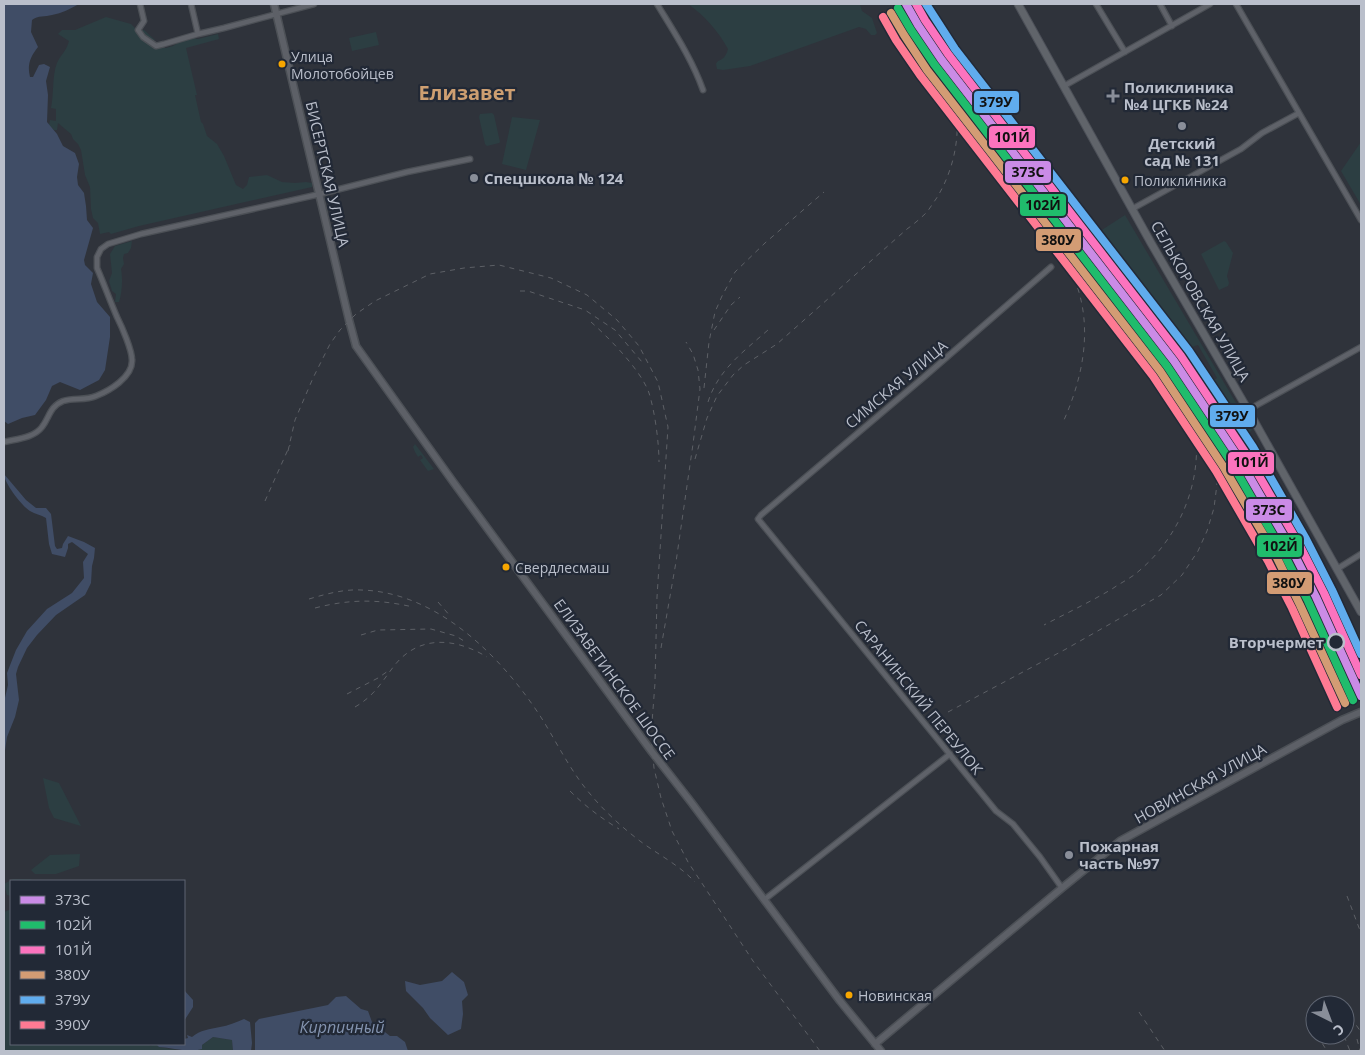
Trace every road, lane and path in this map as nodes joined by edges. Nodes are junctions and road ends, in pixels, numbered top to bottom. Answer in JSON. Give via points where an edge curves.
{"nodes":[{"id":1,"x":140,"y":4,"type":"edge"},
{"id":2,"x":191,"y":4,"type":"edge"},
{"id":3,"x":274,"y":4,"type":"edge"},
{"id":4,"x":314,"y":4,"type":"edge"},
{"id":5,"x":657,"y":4,"type":"edge"},
{"id":6,"x":1018,"y":4,"type":"edge"},
{"id":7,"x":1096,"y":4,"type":"edge"},
{"id":8,"x":1160,"y":4,"type":"edge"},
{"id":9,"x":1210,"y":4,"type":"edge"},
{"id":10,"x":1236,"y":4,"type":"edge"},
{"id":11,"x":276,"y":13,"type":"junction"},
{"id":12,"x":1172,"y":26,"type":"junction"},
{"id":13,"x":198,"y":34,"type":"junction"},
{"id":14,"x":1125,"y":52,"type":"junction"},
{"id":15,"x":1064,"y":86,"type":"junction"},
{"id":16,"x":703,"y":90,"type":"dead end"},
{"id":17,"x":1299,"y":112,"type":"junction"},
{"id":18,"x":470,"y":159,"type":"dead end"},
{"id":19,"x":320,"y":194,"type":"junction"},
{"id":20,"x":1132,"y":209,"type":"junction"},
{"id":21,"x":1361,"y":220,"type":"edge"},
{"id":22,"x":1051,"y":267,"type":"dead end"},
{"id":23,"x":349,"y":320,"type":"joint"},
{"id":24,"x":1361,"y":347,"type":"edge"},
{"id":25,"x":1248,"y":410,"type":"junction"},
{"id":26,"x":4,"y":442,"type":"edge"},
{"id":27,"x":758,"y":519,"type":"joint"},
{"id":28,"x":1361,"y":554,"type":"edge"},
{"id":29,"x":1337,"y":568,"type":"junction"},
{"id":30,"x":1361,"y":612,"type":"edge"},
{"id":31,"x":1361,"y":712,"type":"edge"},
{"id":32,"x":950,"y":754,"type":"junction"},
{"id":33,"x":1062,"y":888,"type":"junction"},
{"id":34,"x":764,"y":900,"type":"junction"},
{"id":35,"x":875,"y":1044,"type":"junction"},
{"id":36,"x":881,"y":1051,"type":"edge"}],
"edges":[{"from":1,"to":13,"type":"street","via":[[144,21],[138,30],[156,46]]},
{"from":2,"to":13,"type":"street"},
{"from":3,"to":11,"type":"main road","name":"БИСЕРТСКАЯ УЛИЦА"},
{"from":4,"to":11,"type":"street"},
{"from":5,"to":16,"type":"street","via":[[689,56]]},
{"from":6,"to":15,"type":"main road","name":"СЕЛЬКОРОВСКАЯ УЛИЦА"},
{"from":7,"to":14,"type":"street"},
{"from":8,"to":12,"type":"street"},
{"from":9,"to":12,"type":"street"},
{"from":10,"to":17,"type":"street"},
{"from":11,"to":13,"type":"street"},
{"from":11,"to":19,"type":"main road","name":"БИСЕРТСКАЯ УЛИЦА"},
{"from":12,"to":14,"type":"street"},
{"from":14,"to":15,"type":"street"},
{"from":15,"to":20,"type":"main road","name":"СЕЛЬКОРОВСКАЯ УЛИЦА"},
{"from":17,"to":20,"type":"street","via":[[1241,149]]},
{"from":17,"to":21,"type":"street"},
{"from":18,"to":19,"type":"street"},
{"from":19,"to":23,"type":"main road","name":"БИСЕРТСКАЯ УЛИЦА"},
{"from":19,"to":26,"type":"street","via":[[108,244],[96,257],[97,268],[124,332],[132,361],[129,371],[108,391],[86,400],[64,401],[53,407],[42,428],[29,436]]},
{"from":20,"to":25,"type":"main road","name":"СЕЛЬКОРОВСКАЯ УЛИЦА"},
{"from":22,"to":27,"type":"street","name":"СИМСКАЯ УЛИЦА"},
{"from":23,"to":34,"type":"main road","name":"ЕЛИЗАВЕТИНСКОЕ ШОССЕ","via":[[356,346],[454,483]]},
{"from":24,"to":25,"type":"street"},
{"from":25,"to":29,"type":"main road","name":"СЕЛЬКОРОВСКАЯ УЛИЦА"},
{"from":27,"to":32,"type":"street","name":"САРАНИНСКИЙ ПЕРЕУЛОК"},
{"from":28,"to":29,"type":"street"},
{"from":29,"to":30,"type":"main road","name":"СЕЛЬКОРОВСКАЯ УЛИЦА"},
{"from":31,"to":33,"type":"main road","name":"НОВИНСКАЯ УЛИЦА","via":[[1120,841]]},
{"from":32,"to":33,"type":"street","name":"САРАНИНСКИЙ ПЕРЕУЛОК","via":[[996,811],[1013,824]]},
{"from":32,"to":34,"type":"street"},
{"from":33,"to":35,"type":"main road","name":"НОВИНСКАЯ УЛИЦА"},
{"from":34,"to":35,"type":"main road","name":"ЕЛИЗАВЕТИНСКОЕ ШОССЕ"},
{"from":35,"to":36,"type":"main road","name":"ЕЛИЗАВЕТИНСКОЕ ШОССЕ"}]}
